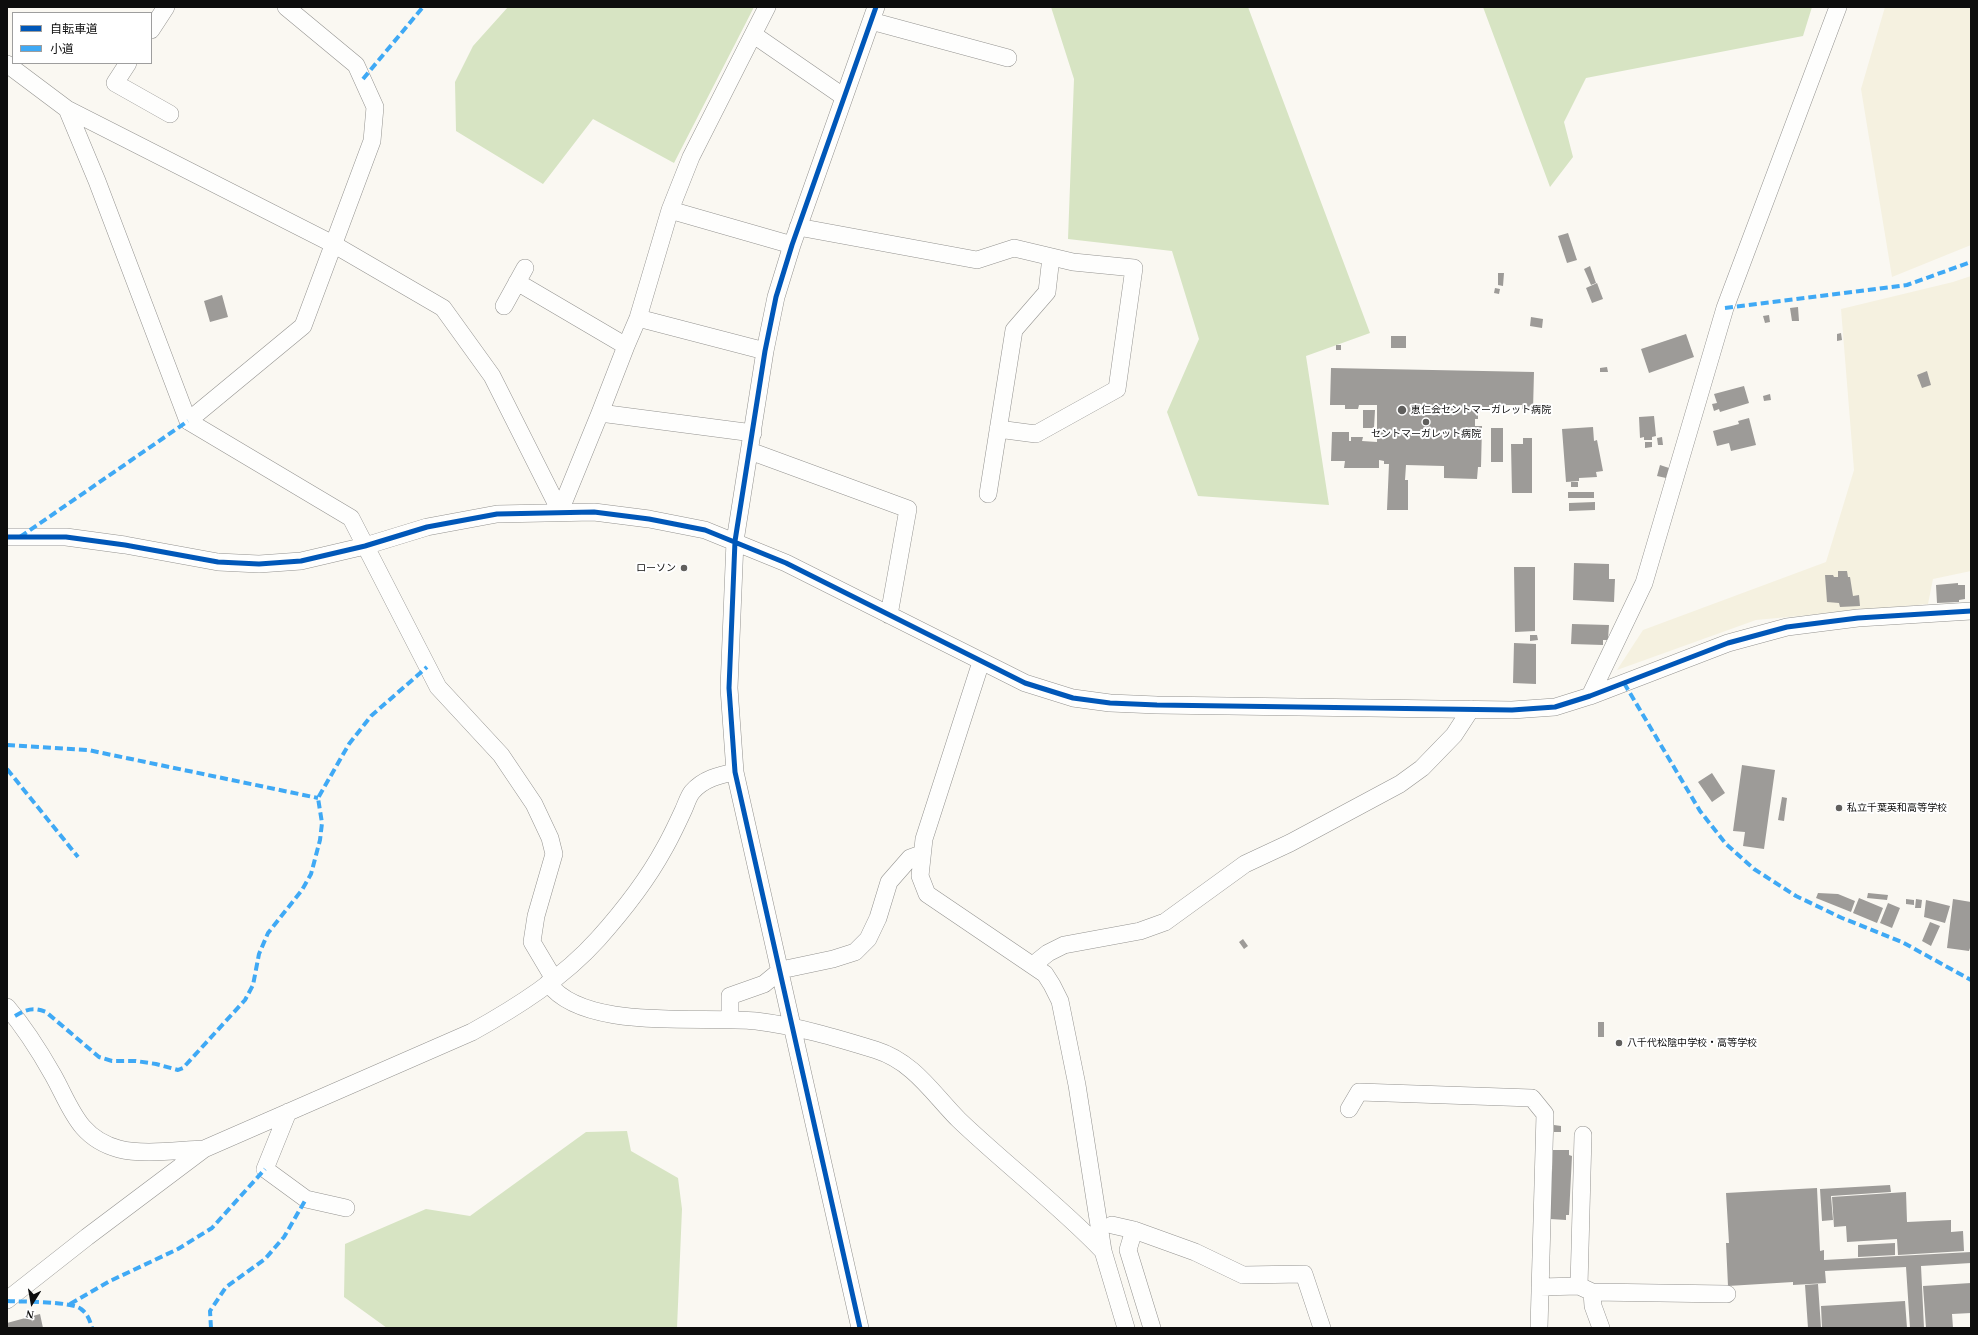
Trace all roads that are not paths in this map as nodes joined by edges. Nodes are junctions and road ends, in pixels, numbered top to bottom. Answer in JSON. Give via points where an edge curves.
{"nodes":[{"id":1,"x":166,"y":7,"type":"edge"},
{"id":2,"x":286,"y":7,"type":"edge"},
{"id":3,"x":767,"y":7,"type":"edge"},
{"id":4,"x":1838,"y":7,"type":"edge"},
{"id":5,"x":874,"y":14,"type":"edge"},
{"id":6,"x":152,"y":28,"type":"edge"},
{"id":7,"x":754,"y":35,"type":"junction"},
{"id":8,"x":1008,"y":58,"type":"dead end"},
{"id":9,"x":7,"y":64,"type":"edge"},
{"id":10,"x":127,"y":64,"type":"edge"},
{"id":11,"x":844,"y":97,"type":"junction"},
{"id":12,"x":67,"y":109,"type":"junction"},
{"id":13,"x":170,"y":114,"type":"dead end"},
{"id":14,"x":670,"y":210,"type":"junction"},
{"id":15,"x":798,"y":227,"type":"junction"},
{"id":16,"x":333,"y":244,"type":"junction"},
{"id":17,"x":792,"y":245,"type":"junction"},
{"id":18,"x":1051,"y":257,"type":"junction"},
{"id":19,"x":504,"y":306,"type":"dead end"},
{"id":20,"x":638,"y":318,"type":"junction"},
{"id":21,"x":626,"y":346,"type":"junction"},
{"id":22,"x":765,"y":351,"type":"junction"},
{"id":23,"x":600,"y":413,"type":"junction"},
{"id":24,"x":188,"y":420,"type":"junction"},
{"id":25,"x":998,"y":429,"type":"junction"},
{"id":26,"x":753,"y":433,"type":"junction"},
{"id":27,"x":750,"y":451,"type":"junction"},
{"id":28,"x":988,"y":494,"type":"dead end"},
{"id":29,"x":560,"y":511,"type":"junction"},
{"id":30,"x":7,"y":536,"type":"edge"},
{"id":31,"x":734,"y":542,"type":"junction"},
{"id":32,"x":365,"y":546,"type":"junction"},
{"id":33,"x":1971,"y":611,"type":"edge"},
{"id":34,"x":889,"y":615,"type":"junction"},
{"id":35,"x":981,"y":662,"type":"junction"},
{"id":36,"x":1590,"y":696,"type":"junction"},
{"id":37,"x":1471,"y":709,"type":"junction"},
{"id":38,"x":735,"y":772,"type":"junction"},
{"id":39,"x":921,"y":854,"type":"junction"},
{"id":40,"x":1033,"y":965,"type":"junction"},
{"id":41,"x":781,"y":970,"type":"junction"},
{"id":42,"x":551,"y":981,"type":"junction"},
{"id":43,"x":7,"y":1007,"type":"edge"},
{"id":44,"x":730,"y":1020,"type":"junction"},
{"id":45,"x":793,"y":1027,"type":"junction"},
{"id":46,"x":1349,"y":1109,"type":"dead end"},
{"id":47,"x":288,"y":1112,"type":"junction"},
{"id":48,"x":1583,"y":1135,"type":"dead end"},
{"id":49,"x":204,"y":1149,"type":"junction"},
{"id":50,"x":346,"y":1208,"type":"dead end"},
{"id":51,"x":1112,"y":1225,"type":"dead end"},
{"id":52,"x":1134,"y":1230,"type":"junction"},
{"id":53,"x":1103,"y":1251,"type":"junction"},
{"id":54,"x":1540,"y":1287,"type":"junction"},
{"id":55,"x":1585,"y":1289,"type":"junction"},
{"id":56,"x":1727,"y":1294,"type":"dead end"},
{"id":57,"x":7,"y":1300,"type":"edge"},
{"id":58,"x":860,"y":1328,"type":"edge"},
{"id":59,"x":1126,"y":1328,"type":"edge"},
{"id":60,"x":1152,"y":1328,"type":"edge"},
{"id":61,"x":1322,"y":1328,"type":"edge"},
{"id":62,"x":1539,"y":1328,"type":"edge"},
{"id":63,"x":1601,"y":1328,"type":"edge"}],
"edges":[{"from":1,"to":6,"type":"street"},
{"from":2,"to":16,"type":"street","via":[[356,65],[375,106],[372,141]]},
{"from":3,"to":7,"type":"street"},
{"from":4,"to":36,"type":"street","via":[[1725,308],[1644,583]]},
{"from":5,"to":8,"type":"street"},
{"from":5,"to":11,"type":"street"},
{"from":7,"to":11,"type":"street"},
{"from":7,"to":14,"type":"street","via":[[691,157]]},
{"from":9,"to":12,"type":"street"},
{"from":10,"to":13,"type":"street","via":[[115,83]]},
{"from":11,"to":15,"type":"street"},
{"from":12,"to":16,"type":"street"},
{"from":12,"to":24,"type":"street","via":[[98,181]]},
{"from":14,"to":17,"type":"street"},
{"from":14,"to":20,"type":"street"},
{"from":15,"to":17,"type":"street"},
{"from":15,"to":18,"type":"street","via":[[977,260],[1014,248]]},
{"from":16,"to":24,"type":"street","via":[[303,326]]},
{"from":16,"to":29,"type":"street","via":[[443,308],[492,376]]},
{"from":17,"to":22,"type":"street","via":[[776,297]]},
{"from":18,"to":25,"type":"street","via":[[1047,292],[1014,330]]},
{"from":18,"to":25,"type":"street","via":[[1073,262],[1134,268],[1117,389],[1036,434]]},
{"from":19,"to":21,"type":"street","via":[[521,275]]},
{"from":20,"to":21,"type":"street"},
{"from":20,"to":22,"type":"street"},
{"from":21,"to":23,"type":"street"},
{"from":22,"to":26,"type":"street"},
{"from":23,"to":26,"type":"street"},
{"from":23,"to":29,"type":"street"},
{"from":24,"to":32,"type":"street","via":[[351,518]]},
{"from":25,"to":28,"type":"street"},
{"from":26,"to":27,"type":"street"},
{"from":27,"to":31,"type":"street"},
{"from":27,"to":34,"type":"street","via":[[908,508]]},
{"from":29,"to":31,"type":"street","via":[[594,512],[649,519],[705,530]]},
{"from":29,"to":32,"type":"street","via":[[497,514],[427,527]]},
{"from":30,"to":32,"type":"street","via":[[66,538],[125,545],[218,562],[259,564],[301,561]]},
{"from":31,"to":34,"type":"street","via":[[786,563]]},
{"from":31,"to":38,"type":"street","via":[[729,688]]},
{"from":32,"to":42,"type":"street","via":[[438,687],[501,755],[534,804],[550,838],[554,854],[536,916],[532,942]]},
{"from":33,"to":36,"type":"street","via":[[1858,618],[1787,627],[1728,643]]},
{"from":34,"to":35,"type":"street"},
{"from":35,"to":37,"type":"street","via":[[1025,683],[1073,698],[1110,703]]},
{"from":35,"to":39,"type":"street"},
{"from":36,"to":37,"type":"street","via":[[1555,707]]},
{"from":37,"to":40,"type":"street","via":[[1454,735],[1422,768],[1400,784],[1245,864],[1165,922],[1140,931],[1064,945]]},
{"from":38,"to":41,"type":"street"},
{"from":38,"to":42,"type":"street","via":[[717,775],[692,792],[644,884],[598,940],[574,965]]},
{"from":39,"to":40,"type":"street","via":[[920,876],[928,894]]},
{"from":39,"to":41,"type":"street","via":[[910,858],[889,882],[878,918],[868,939],[855,952]]},
{"from":40,"to":53,"type":"street","via":[[1052,984],[1060,1001],[1077,1085]]},
{"from":41,"to":44,"type":"street","via":[[764,984],[730,996]]},
{"from":41,"to":45,"type":"street"},
{"from":42,"to":44,"type":"street","via":[[554,991],[581,1007],[634,1018]]},
{"from":42,"to":47,"type":"street","via":[[510,1010],[472,1032]]},
{"from":43,"to":49,"type":"street","via":[[53,1075],[72,1113],[90,1134],[120,1149]]},
{"from":44,"to":45,"type":"street"},
{"from":45,"to":53,"type":"street","via":[[878,1050],[905,1064],[929,1085],[958,1119],[1076,1222]]},
{"from":45,"to":58,"type":"street"},
{"from":46,"to":54,"type":"street","via":[[1359,1092],[1532,1098],[1545,1114]]},
{"from":47,"to":49,"type":"street"},
{"from":47,"to":50,"type":"street","via":[[265,1169],[306,1199]]},
{"from":48,"to":55,"type":"street"},
{"from":49,"to":57,"type":"street"},
{"from":51,"to":52,"type":"street"},
{"from":52,"to":60,"type":"street","via":[[1128,1250]]},
{"from":52,"to":61,"type":"street","via":[[1195,1252],[1243,1275],[1304,1274]]},
{"from":53,"to":59,"type":"street"},
{"from":54,"to":55,"type":"street"},
{"from":54,"to":62,"type":"street"},
{"from":55,"to":56,"type":"street"},
{"from":55,"to":63,"type":"street"}]}
